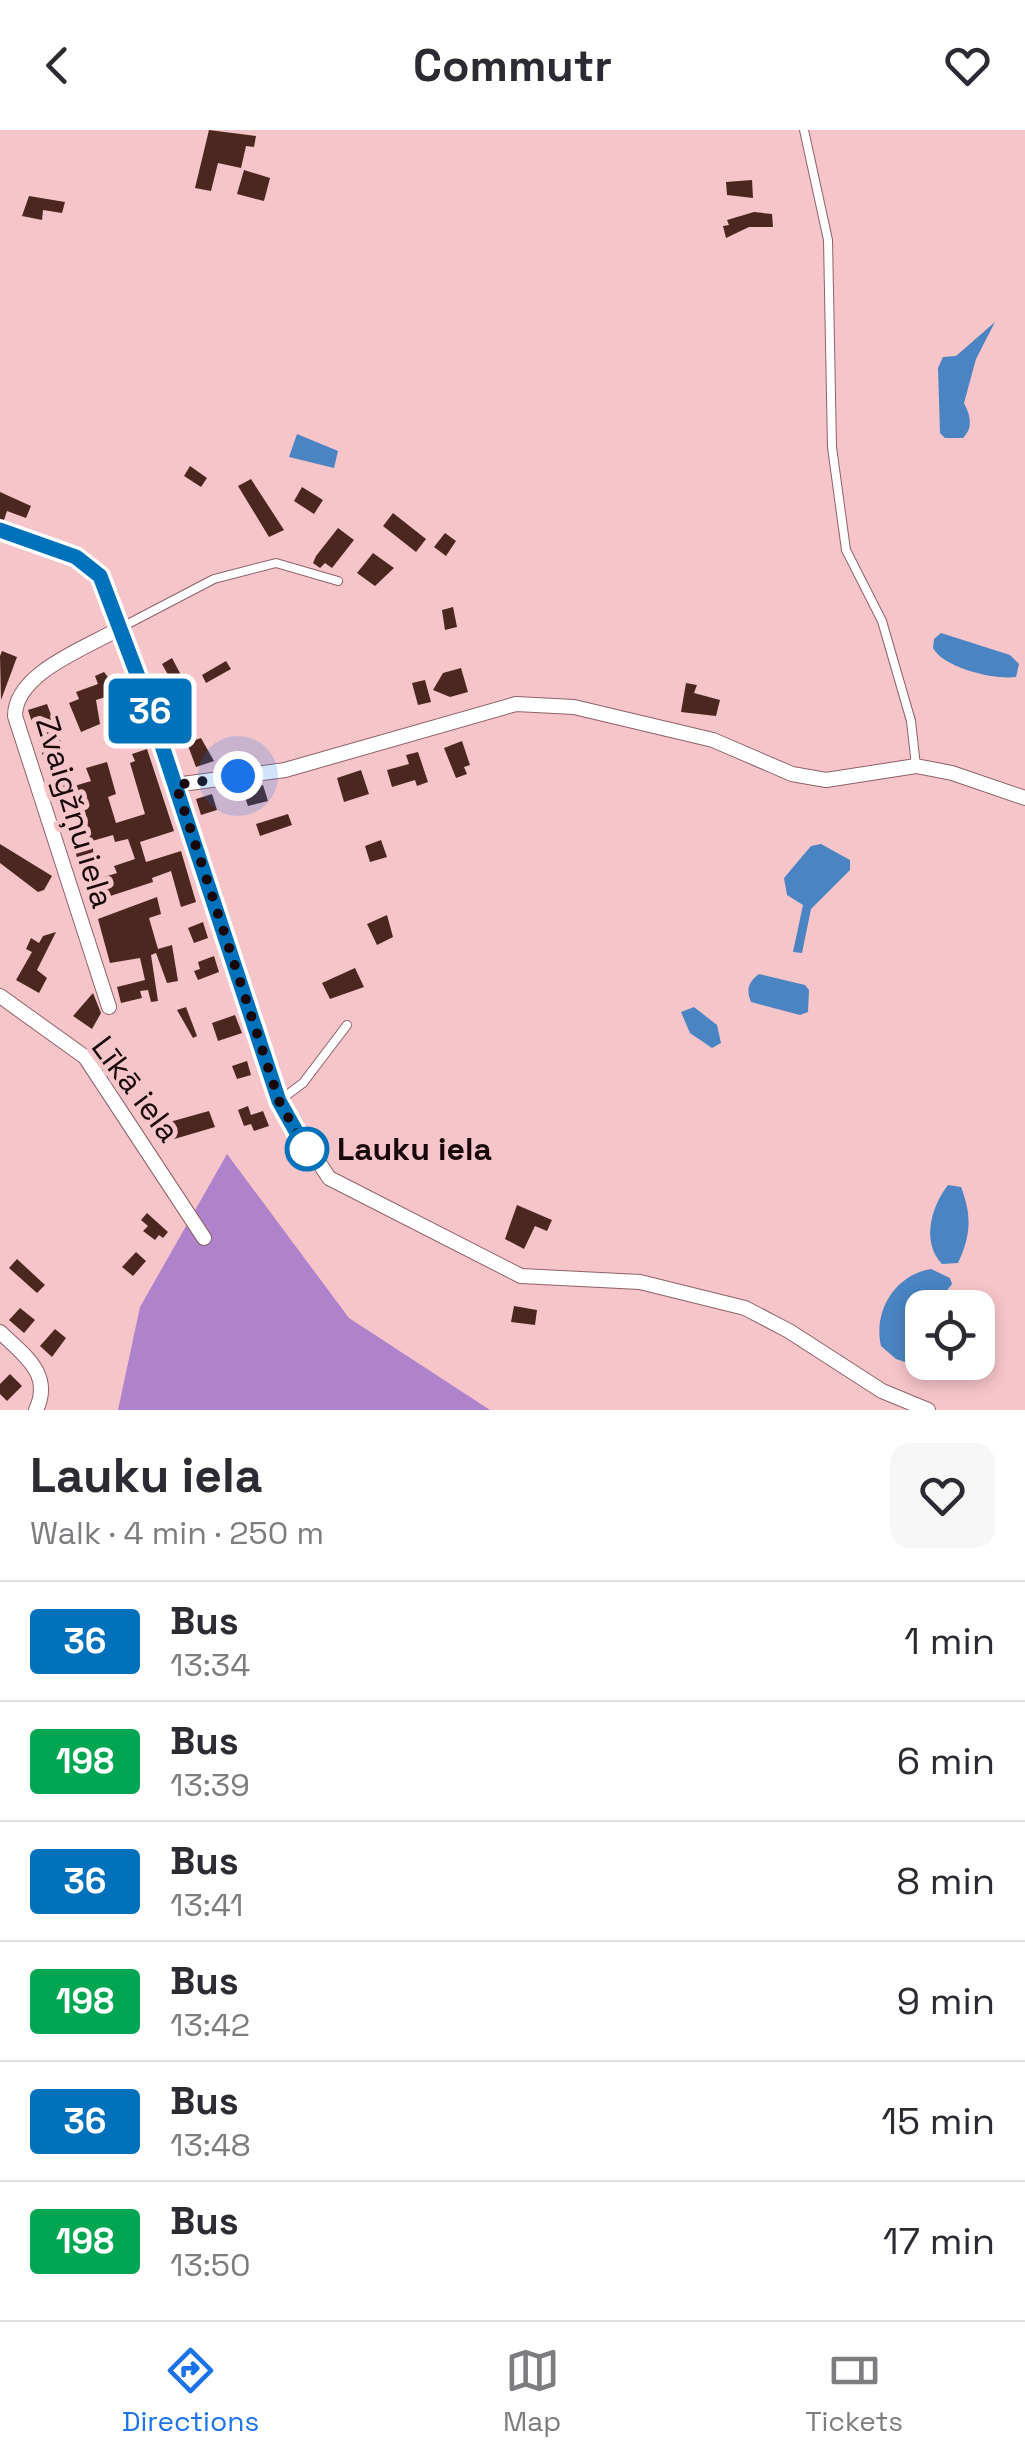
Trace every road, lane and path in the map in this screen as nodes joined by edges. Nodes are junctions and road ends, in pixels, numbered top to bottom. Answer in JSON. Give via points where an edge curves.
{"nodes":[{"id":1,"x":804,"y":130,"type":"edge"},
{"id":2,"x":0,"y":530,"type":"edge"},
{"id":3,"x":338,"y":581,"type":"dead end"},
{"id":4,"x":122,"y":627,"type":"junction"},
{"id":5,"x":916,"y":766,"type":"junction"},
{"id":6,"x":176,"y":785,"type":"junction"},
{"id":7,"x":1025,"y":798,"type":"edge"},
{"id":8,"x":0,"y":996,"type":"edge"},
{"id":9,"x":109,"y":1006,"type":"dead end"},
{"id":10,"x":347,"y":1025,"type":"dead end"},
{"id":11,"x":279,"y":1101,"type":"junction"},
{"id":12,"x":204,"y":1238,"type":"dead end"},
{"id":13,"x":0,"y":1332,"type":"edge"},
{"id":14,"x":36,"y":1410,"type":"edge"},
{"id":15,"x":928,"y":1410,"type":"edge"}],
"edges":[{"from":1,"to":5,"type":"lane","via":[[828,240],[832,447],[846,550],[882,621]]},
{"from":2,"to":4,"type":"street","via":[[76,557],[100,576]]},
{"from":3,"to":4,"type":"lane","via":[[276,563],[214,579]]},
{"from":4,"to":6,"type":"street"},
{"from":4,"to":9,"type":"street","name":"Zvaigžņu iela","via":[[31,680],[15,700]]},
{"from":5,"to":6,"type":"street","via":[[826,780],[792,774],[712,740],[574,707],[516,704],[286,770]]},
{"from":5,"to":7,"type":"street"},
{"from":6,"to":11,"type":"street"},
{"from":8,"to":12,"type":"street","name":"Līkā iela","via":[[84,1057]]},
{"from":10,"to":11,"type":"lane","via":[[303,1083]]},
{"from":11,"to":15,"type":"street","via":[[329,1178],[520,1276],[640,1282],[744,1308],[882,1391]]},
{"from":13,"to":14,"type":"street","via":[[43,1382]]}]}
